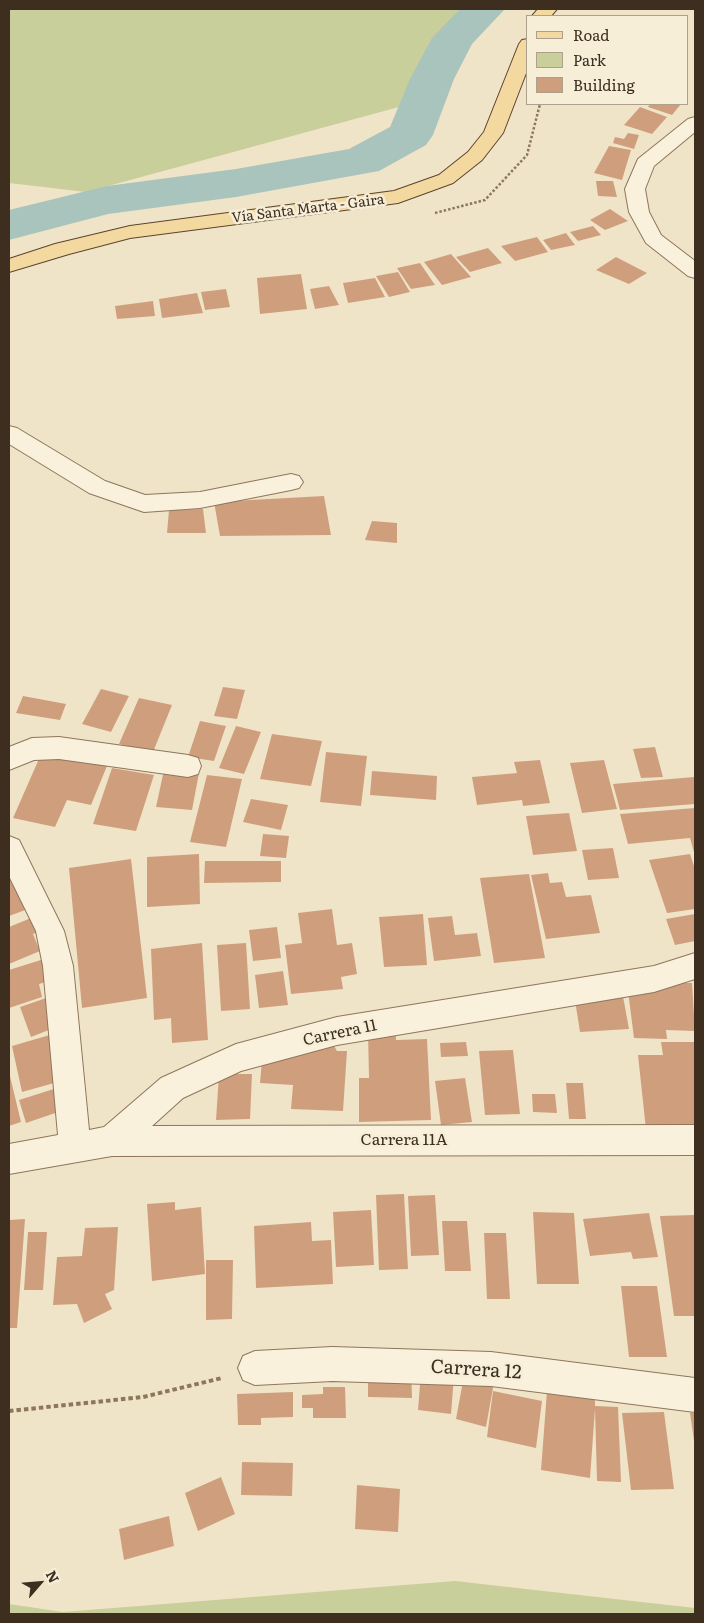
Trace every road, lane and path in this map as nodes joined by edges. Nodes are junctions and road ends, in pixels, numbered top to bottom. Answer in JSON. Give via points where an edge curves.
{"nodes":[{"id":1,"x":526,"y":49,"type":"edge"},
{"id":2,"x":695,"y":123,"type":"edge"},
{"id":3,"x":9,"y":266,"type":"edge"},
{"id":4,"x":695,"y":271,"type":"edge"},
{"id":5,"x":9,"y":434,"type":"edge"},
{"id":6,"x":291,"y":482,"type":"dead end"},
{"id":7,"x":9,"y":760,"type":"edge"},
{"id":8,"x":188,"y":766,"type":"dead end"},
{"id":9,"x":9,"y":848,"type":"edge"},
{"id":10,"x":695,"y":966,"type":"edge"},
{"id":11,"x":112,"y":1140,"type":"junction"},
{"id":12,"x":695,"y":1140,"type":"edge"},
{"id":13,"x":75,"y":1147,"type":"junction"},
{"id":14,"x":9,"y":1159,"type":"edge"},
{"id":15,"x":255,"y":1368,"type":"joint"},
{"id":16,"x":695,"y":1395,"type":"edge"},
{"id":17,"x":9,"y":1411,"type":"edge"}],
"edges":[{"from":1,"to":3,"type":"main road","name":"Vía Santa Marta - Gaira","via":[[493,134],[475,156],[446,179],[398,197],[130,232]]},
{"from":2,"to":4,"type":"street","via":[[645,163],[636,189],[639,212],[653,239]]},
{"from":5,"to":6,"type":"street","via":[[97,487],[144,504],[200,500]]},
{"from":7,"to":8,"type":"street","via":[[32,749],[59,748]]},
{"from":9,"to":13,"type":"street","via":[[50,931],[58,966]]},
{"from":10,"to":11,"type":"street","name":"Carrera 11","via":[[654,979],[337,1031],[236,1058],[172,1088]]},
{"from":11,"to":12,"type":"street","name":"Carrera 11A"},
{"from":11,"to":13,"type":"street"},
{"from":13,"to":14,"type":"street"},
{"from":15,"to":16,"type":"street","name":"Carrera 12","via":[[332,1364],[491,1369]]},
{"from":15,"to":17,"type":"path","via":[[182,1391],[58,1408]]}]}
